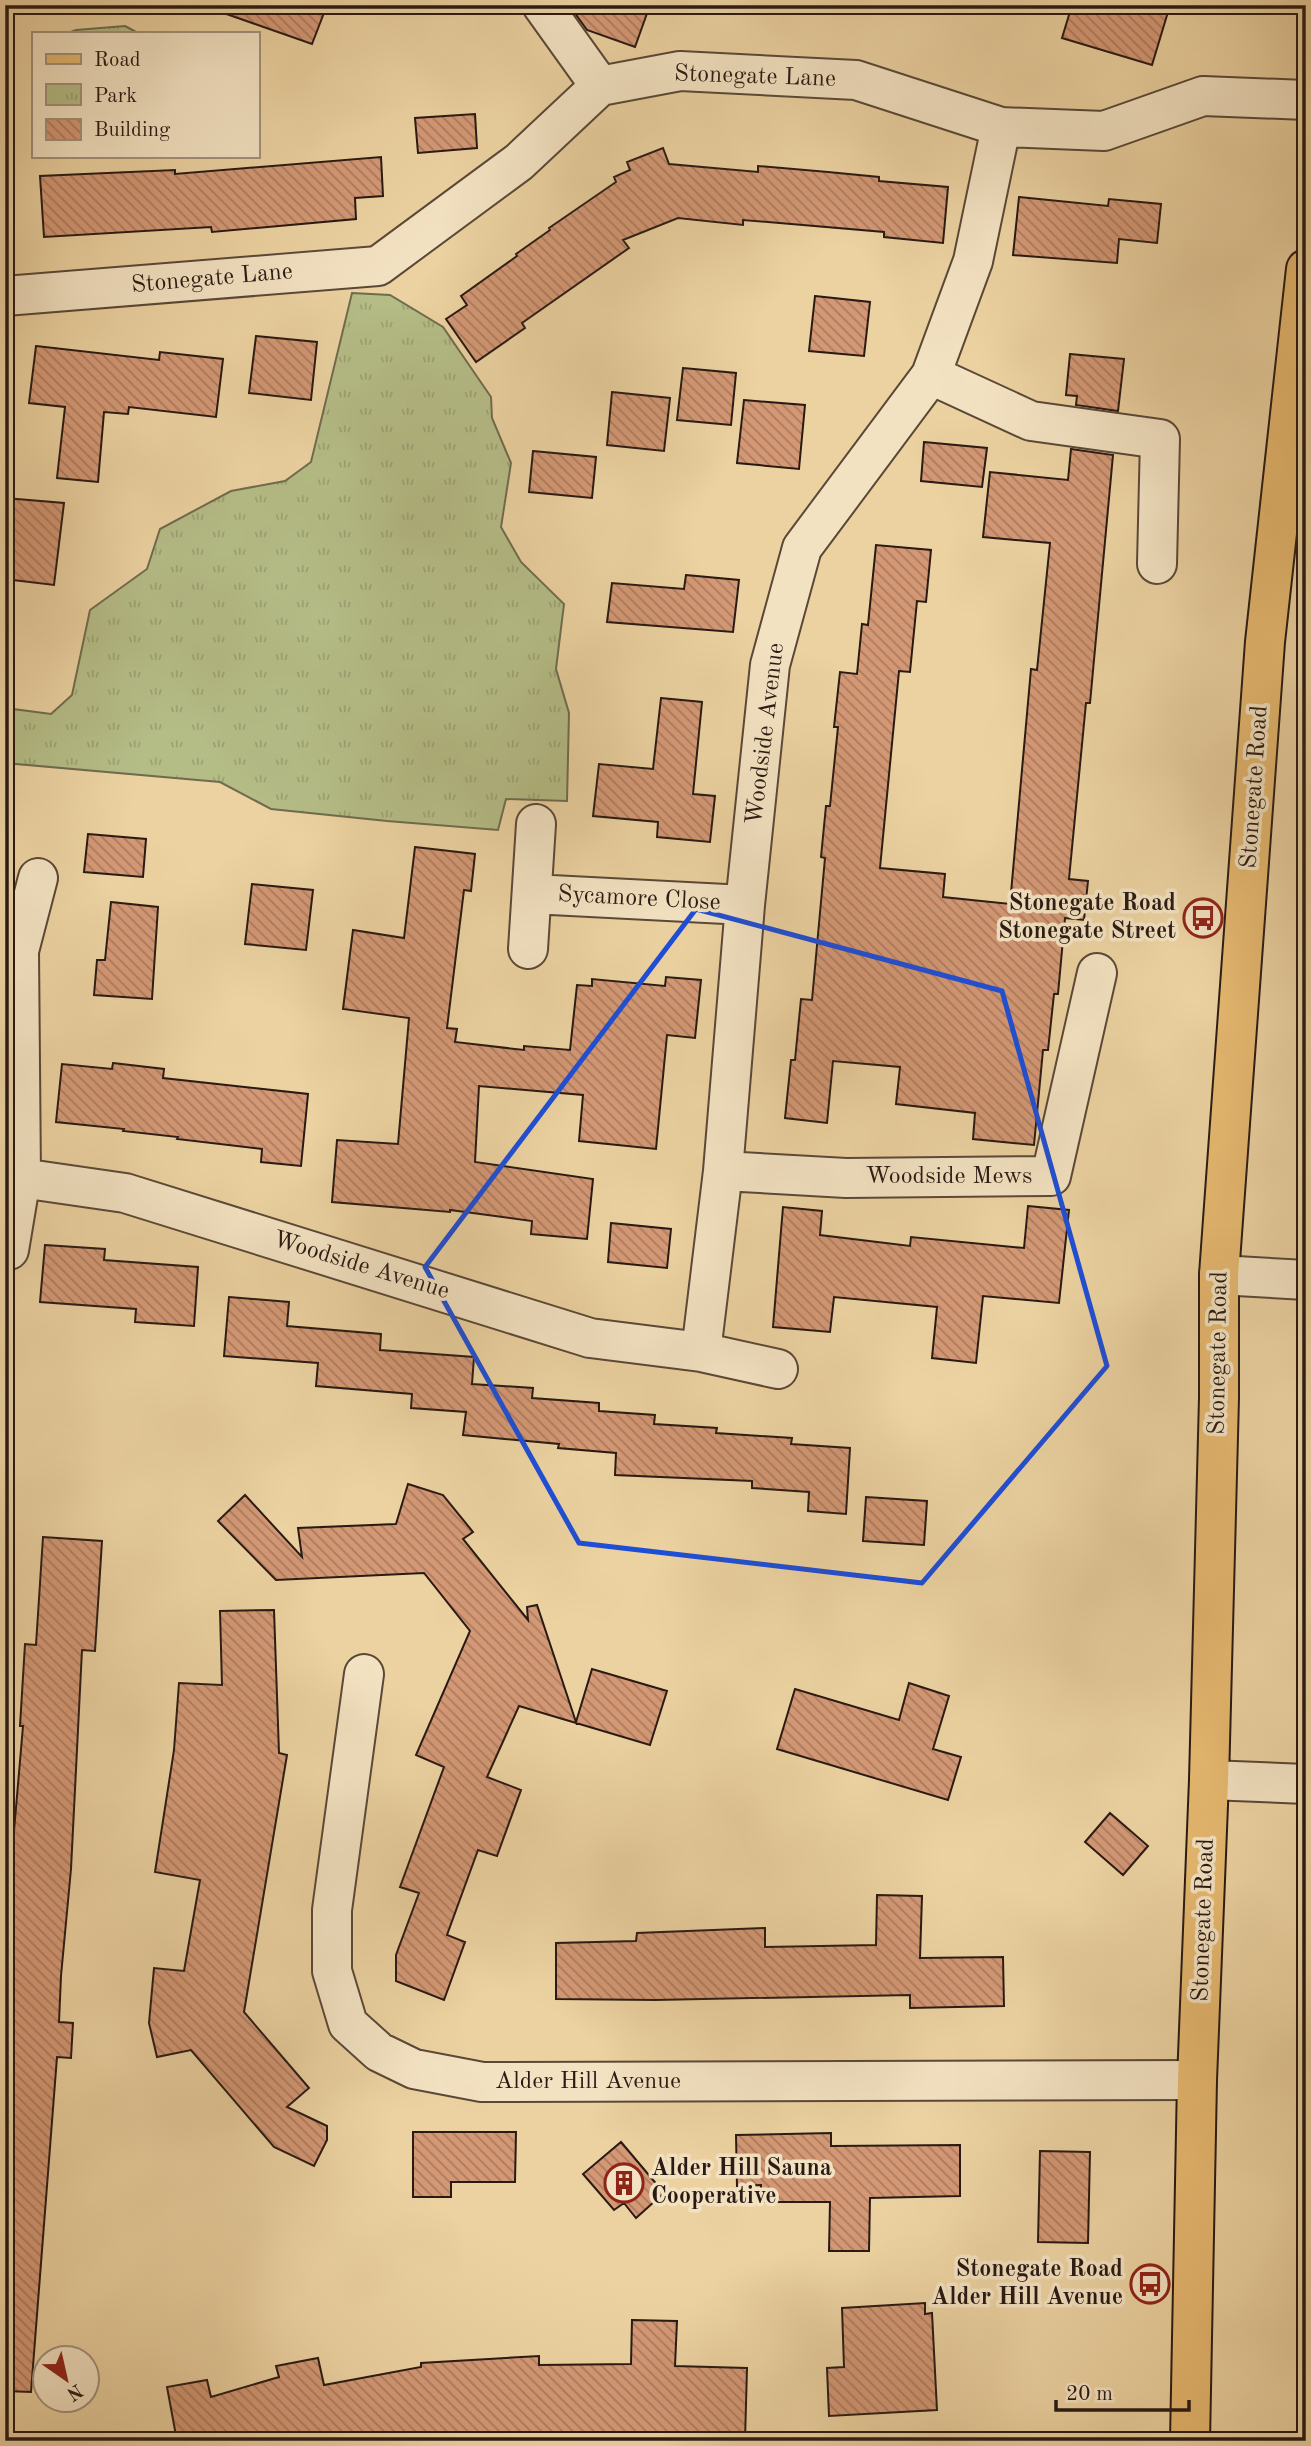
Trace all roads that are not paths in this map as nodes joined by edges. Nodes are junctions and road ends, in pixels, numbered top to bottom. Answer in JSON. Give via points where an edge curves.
{"nodes":[{"id":1,"x":542,"y":5,"type":"edge"},
{"id":2,"x":600,"y":86,"type":"junction"},
{"id":3,"x":1306,"y":100,"type":"edge"},
{"id":4,"x":1000,"y":127,"type":"junction"},
{"id":5,"x":1306,"y":269,"type":"edge"},
{"id":6,"x":5,"y":296,"type":"edge"},
{"id":7,"x":931,"y":374,"type":"junction"},
{"id":8,"x":1157,"y":564,"type":"dead end"},
{"id":9,"x":536,"y":824,"type":"dead end"},
{"id":10,"x":38,"y":878,"type":"dead end"},
{"id":11,"x":532,"y":894,"type":"junction"},
{"id":12,"x":746,"y":905,"type":"junction"},
{"id":13,"x":528,"y":949,"type":"dead end"},
{"id":14,"x":1097,"y":973,"type":"dead end"},
{"id":15,"x":723,"y":1171,"type":"junction"},
{"id":16,"x":21,"y":1178,"type":"junction"},
{"id":17,"x":9,"y":1250,"type":"dead end"},
{"id":18,"x":1219,"y":1275,"type":"junction"},
{"id":19,"x":1306,"y":1280,"type":"edge"},
{"id":20,"x":701,"y":1352,"type":"junction"},
{"id":21,"x":778,"y":1369,"type":"dead end"},
{"id":22,"x":364,"y":1674,"type":"dead end"},
{"id":23,"x":1209,"y":1780,"type":"junction"},
{"id":24,"x":1306,"y":1784,"type":"edge"},
{"id":25,"x":1197,"y":2080,"type":"junction"},
{"id":26,"x":1190,"y":2441,"type":"edge"}],
"edges":[{"from":1,"to":2,"type":"street"},
{"from":2,"to":4,"type":"street","name":"Stonegate Lane","via":[[680,71],[856,80]]},
{"from":2,"to":6,"type":"street","name":"Stonegate Lane","via":[[519,162],[378,266]]},
{"from":3,"to":4,"type":"street","name":"Stonegate Lane","via":[[1203,96],[1104,131]]},
{"from":4,"to":7,"type":"street","name":"Woodside Avenue","via":[[972,261]]},
{"from":5,"to":18,"type":"main road","name":"Stonegate Road","via":[[1265,642]]},
{"from":7,"to":8,"type":"street","via":[[1031,421],[1160,439]]},
{"from":7,"to":12,"type":"street","name":"Woodside Avenue","via":[[802,548],[770,665]]},
{"from":9,"to":11,"type":"street","name":"Sycamore Close"},
{"from":10,"to":16,"type":"street","via":[[19,951]]},
{"from":11,"to":12,"type":"street","name":"Sycamore Close"},
{"from":11,"to":13,"type":"street","name":"Sycamore Close"},
{"from":12,"to":15,"type":"street","name":"Woodside Avenue"},
{"from":14,"to":15,"type":"street","name":"Woodside Mews","via":[[1051,1176],[846,1178]]},
{"from":15,"to":20,"type":"street","name":"Woodside Avenue"},
{"from":16,"to":17,"type":"street"},
{"from":16,"to":20,"type":"street","name":"Woodside Avenue","via":[[125,1193],[590,1338]]},
{"from":18,"to":19,"type":"street"},
{"from":18,"to":23,"type":"main road","name":"Stonegate Road"},
{"from":20,"to":21,"type":"street","name":"Woodside Avenue"},
{"from":22,"to":25,"type":"street","name":"Alder Hill Avenue","via":[[332,1910],[332,1971],[348,2024],[379,2052],[414,2069],[482,2082]]},
{"from":23,"to":24,"type":"street"},
{"from":23,"to":25,"type":"main road","name":"Stonegate Road"},
{"from":25,"to":26,"type":"main road","name":"Stonegate Road"}]}
